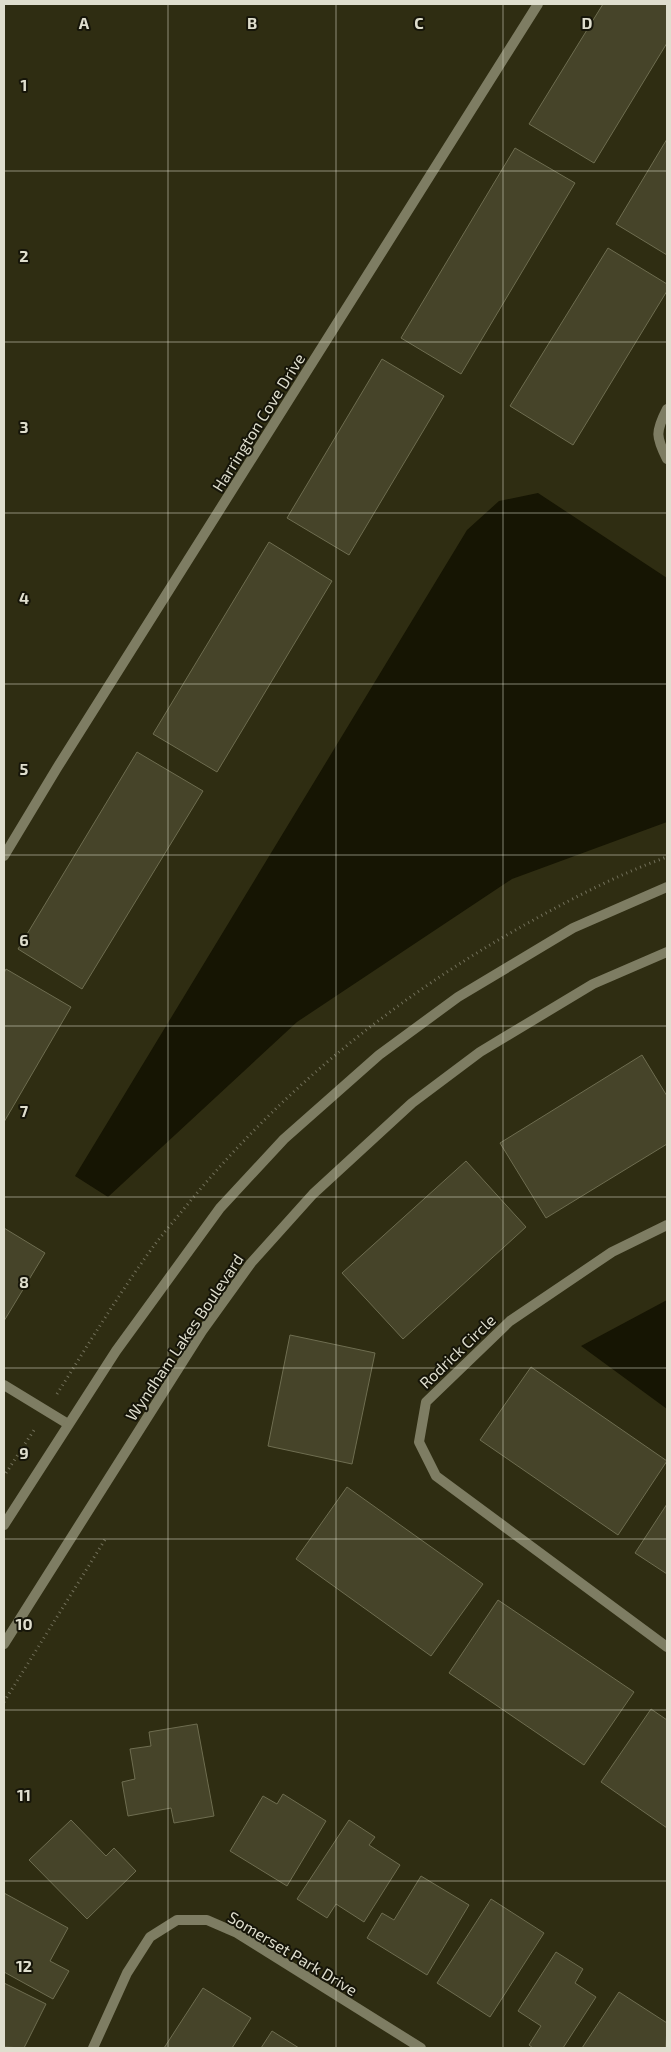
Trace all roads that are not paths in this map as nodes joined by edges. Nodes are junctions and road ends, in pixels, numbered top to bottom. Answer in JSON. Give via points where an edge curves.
{"nodes":[{"id":1,"x":538,"y":4,"type":"edge"},
{"id":2,"x":667,"y":409,"type":"edge"},
{"id":3,"x":667,"y":459,"type":"edge"},
{"id":4,"x":4,"y":856,"type":"edge"},
{"id":5,"x":667,"y":887,"type":"edge"},
{"id":6,"x":667,"y":952,"type":"edge"},
{"id":7,"x":667,"y":1225,"type":"edge"},
{"id":8,"x":4,"y":1385,"type":"edge"},
{"id":9,"x":68,"y":1424,"type":"junction"},
{"id":10,"x":4,"y":1525,"type":"edge"},
{"id":11,"x":4,"y":1644,"type":"edge"},
{"id":12,"x":667,"y":1647,"type":"edge"},
{"id":13,"x":93,"y":2048,"type":"edge"},
{"id":14,"x":421,"y":2048,"type":"edge"}],
"edges":[{"from":1,"to":4,"type":"street","name":"Harrington Cove Drive"},
{"from":2,"to":3,"type":"street","via":[[660,423],[658,441]]},
{"from":5,"to":9,"type":"street","via":[[573,928],[458,996],[379,1055],[284,1139],[220,1208],[116,1351]]},
{"from":6,"to":11,"type":"street","name":"Wyndham Lakes Boulevard","via":[[592,984],[480,1052],[412,1103],[313,1194],[251,1263],[202,1331]]},
{"from":7,"to":12,"type":"street","name":"Rodrick Circle","via":[[612,1252],[510,1321],[426,1402],[418,1442],[436,1476]]},
{"from":8,"to":9,"type":"street"},
{"from":9,"to":10,"type":"street"},
{"from":13,"to":14,"type":"street","name":"Somerset Park Drive","via":[[127,1973],[150,1936],[177,1920],[207,1920],[237,1933]]}]}
